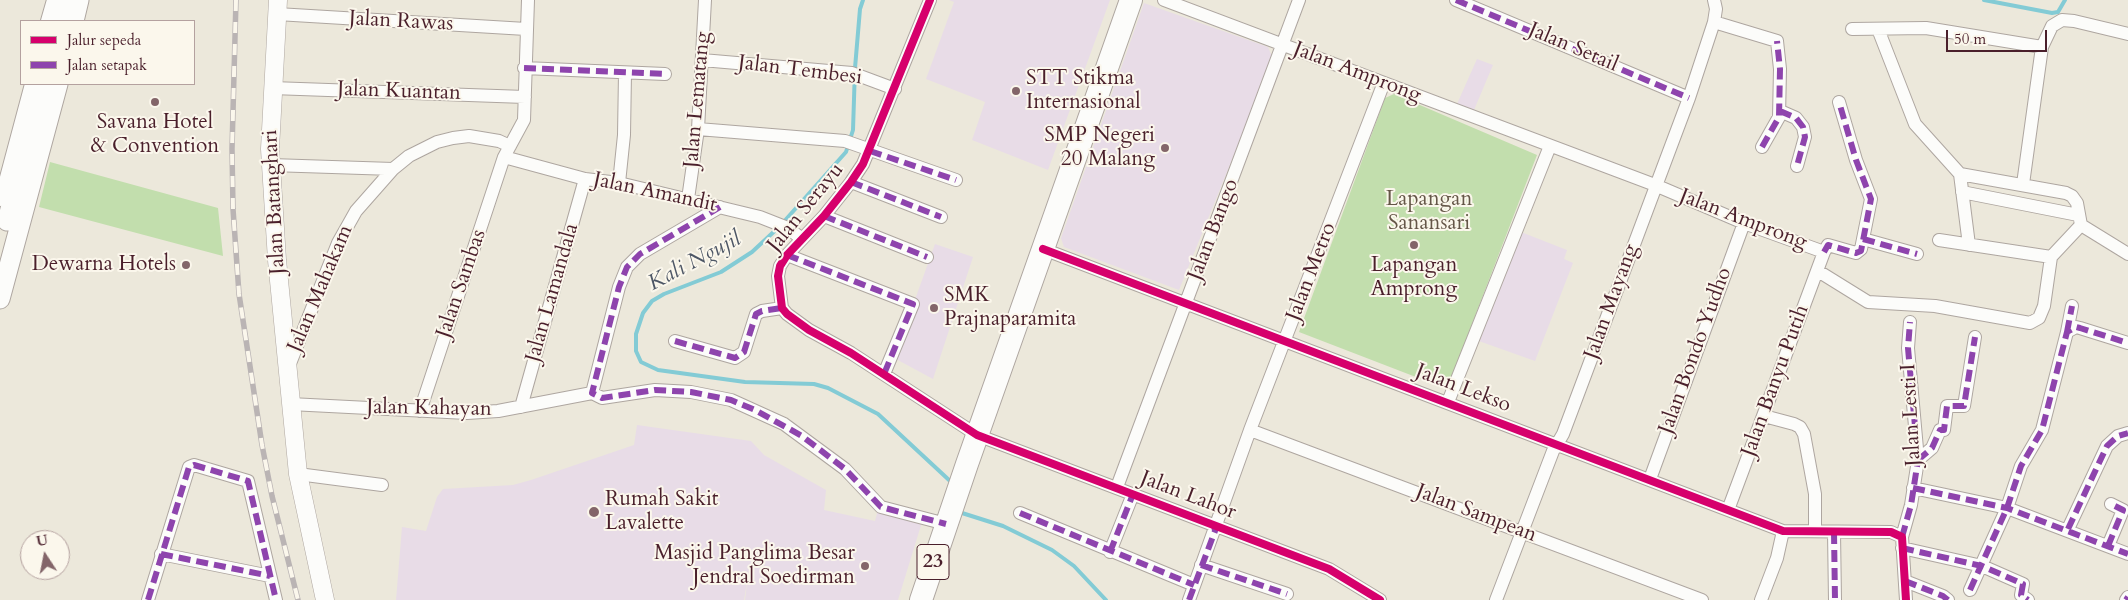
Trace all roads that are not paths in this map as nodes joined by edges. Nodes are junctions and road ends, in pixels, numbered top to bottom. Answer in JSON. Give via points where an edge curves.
{"nodes":[{"id":1,"x":53,"y":0,"type":"edge"},
{"id":2,"x":64,"y":0,"type":"edge"},
{"id":3,"x":80,"y":0,"type":"edge"},
{"id":4,"x":528,"y":0,"type":"edge"},
{"id":5,"x":705,"y":0,"type":"edge"},
{"id":6,"x":930,"y":0,"type":"edge"},
{"id":7,"x":1131,"y":0,"type":"edge"},
{"id":8,"x":1164,"y":0,"type":"edge"},
{"id":9,"x":1299,"y":0,"type":"edge"},
{"id":10,"x":1456,"y":0,"type":"edge"},
{"id":11,"x":1714,"y":0,"type":"edge"},
{"id":12,"x":277,"y":7,"type":"edge"},
{"id":13,"x":47,"y":20,"type":"edge"},
{"id":14,"x":58,"y":20,"type":"edge"},
{"id":15,"x":74,"y":20,"type":"edge"},
{"id":16,"x":1714,"y":22,"type":"junction"},
{"id":17,"x":526,"y":29,"type":"junction"},
{"id":18,"x":1852,"y":29,"type":"dead end"},
{"id":19,"x":1878,"y":29,"type":"junction"},
{"id":20,"x":2128,"y":34,"type":"edge"},
{"id":21,"x":1282,"y":45,"type":"junction"},
{"id":22,"x":2042,"y":47,"type":"junction"},
{"id":23,"x":702,"y":60,"type":"junction"},
{"id":24,"x":524,"y":68,"type":"junction"},
{"id":25,"x":625,"y":73,"type":"junction"},
{"id":26,"x":665,"y":74,"type":"dead end"},
{"id":27,"x":31,"y":85,"type":"edge"},
{"id":28,"x":42,"y":85,"type":"edge"},
{"id":29,"x":57,"y":85,"type":"edge"},
{"id":30,"x":1383,"y":85,"type":"junction"},
{"id":31,"x":272,"y":88,"type":"junction"},
{"id":32,"x":895,"y":89,"type":"junction"},
{"id":33,"x":526,"y":96,"type":"junction"},
{"id":34,"x":1689,"y":98,"type":"junction"},
{"id":35,"x":1839,"y":102,"type":"dead end"},
{"id":36,"x":1780,"y":111,"type":"junction"},
{"id":37,"x":32,"y":128,"type":"junction"},
{"id":38,"x":698,"y":129,"type":"junction"},
{"id":39,"x":1550,"y":146,"type":"junction"},
{"id":40,"x":1762,"y":147,"type":"dead end"},
{"id":41,"x":870,"y":151,"type":"junction"},
{"id":42,"x":507,"y":152,"type":"junction"},
{"id":43,"x":270,"y":165,"type":"junction"},
{"id":44,"x":1798,"y":166,"type":"dead end"},
{"id":45,"x":393,"y":169,"type":"junction"},
{"id":46,"x":14,"y":171,"type":"junction"},
{"id":47,"x":1960,"y":174,"type":"junction"},
{"id":48,"x":585,"y":178,"type":"junction"},
{"id":49,"x":956,"y":180,"type":"dead end"},
{"id":50,"x":851,"y":182,"type":"junction"},
{"id":51,"x":618,"y":183,"type":"junction"},
{"id":52,"x":2023,"y":184,"type":"junction"},
{"id":53,"x":1655,"y":185,"type":"junction"},
{"id":54,"x":1962,"y":192,"type":"junction"},
{"id":55,"x":688,"y":199,"type":"junction"},
{"id":56,"x":0,"y":200,"type":"edge"},
{"id":57,"x":720,"y":207,"type":"junction"},
{"id":58,"x":824,"y":216,"type":"junction"},
{"id":59,"x":941,"y":217,"type":"dead end"},
{"id":60,"x":2080,"y":220,"type":"junction"},
{"id":61,"x":1744,"y":223,"type":"junction"},
{"id":62,"x":1,"y":236,"type":"edge"},
{"id":63,"x":802,"y":238,"type":"junction"},
{"id":64,"x":1863,"y":239,"type":"junction"},
{"id":65,"x":1939,"y":240,"type":"dead end"},
{"id":66,"x":1969,"y":244,"type":"junction"},
{"id":67,"x":1043,"y":249,"type":"junction"},
{"id":68,"x":1824,"y":252,"type":"junction"},
{"id":69,"x":1917,"y":254,"type":"dead end"},
{"id":70,"x":2128,"y":254,"type":"edge"},
{"id":71,"x":787,"y":255,"type":"junction"},
{"id":72,"x":927,"y":257,"type":"dead end"},
{"id":73,"x":2052,"y":257,"type":"junction"},
{"id":74,"x":1818,"y":270,"type":"junction"},
{"id":75,"x":0,"y":299,"type":"edge"},
{"id":76,"x":1185,"y":303,"type":"junction"},
{"id":77,"x":2072,"y":306,"type":"dead end"},
{"id":78,"x":782,"y":308,"type":"junction"},
{"id":79,"x":1910,"y":322,"type":"dead end"},
{"id":80,"x":2067,"y":332,"type":"junction"},
{"id":81,"x":1975,"y":337,"type":"dead end"},
{"id":82,"x":675,"y":341,"type":"dead end"},
{"id":83,"x":1286,"y":342,"type":"junction"},
{"id":84,"x":2128,"y":343,"type":"edge"},
{"id":85,"x":287,"y":372,"type":"junction"},
{"id":86,"x":884,"y":374,"type":"junction"},
{"id":87,"x":592,"y":393,"type":"junction"},
{"id":88,"x":1448,"y":402,"type":"junction"},
{"id":89,"x":290,"y":404,"type":"junction"},
{"id":90,"x":521,"y":407,"type":"junction"},
{"id":91,"x":420,"y":411,"type":"junction"},
{"id":92,"x":1764,"y":416,"type":"junction"},
{"id":93,"x":1250,"y":430,"type":"junction"},
{"id":94,"x":2128,"y":433,"type":"edge"},
{"id":95,"x":977,"y":435,"type":"junction"},
{"id":96,"x":1558,"y":444,"type":"junction"},
{"id":97,"x":1918,"y":460,"type":"junction"},
{"id":98,"x":298,"y":474,"type":"junction"},
{"id":99,"x":1650,"y":479,"type":"junction"},
{"id":100,"x":382,"y":486,"type":"dead end"},
{"id":101,"x":1117,"y":487,"type":"junction"},
{"id":102,"x":1913,"y":488,"type":"junction"},
{"id":103,"x":1133,"y":494,"type":"junction"},
{"id":104,"x":2110,"y":504,"type":"dead end"},
{"id":105,"x":2007,"y":508,"type":"junction"},
{"id":106,"x":1728,"y":510,"type":"junction"},
{"id":107,"x":1020,"y":513,"type":"dead end"},
{"id":108,"x":946,"y":524,"type":"junction"},
{"id":109,"x":1214,"y":525,"type":"junction"},
{"id":110,"x":2068,"y":529,"type":"junction"},
{"id":111,"x":1783,"y":531,"type":"junction"},
{"id":112,"x":1523,"y":532,"type":"junction"},
{"id":113,"x":1815,"y":532,"type":"junction"},
{"id":114,"x":1834,"y":532,"type":"junction"},
{"id":115,"x":1902,"y":542,"type":"junction"},
{"id":116,"x":2108,"y":546,"type":"junction"},
{"id":117,"x":1110,"y":552,"type":"junction"},
{"id":118,"x":161,"y":554,"type":"junction"},
{"id":119,"x":2128,"y":554,"type":"edge"},
{"id":120,"x":1201,"y":565,"type":"junction"},
{"id":121,"x":1982,"y":566,"type":"junction"},
{"id":122,"x":270,"y":576,"type":"junction"},
{"id":123,"x":1905,"y":581,"type":"junction"},
{"id":124,"x":1194,"y":585,"type":"junction"},
{"id":125,"x":1970,"y":590,"type":"dead end"},
{"id":126,"x":1287,"y":594,"type":"dead end"},
{"id":127,"x":148,"y":600,"type":"edge"},
{"id":128,"x":276,"y":600,"type":"edge"},
{"id":129,"x":325,"y":600,"type":"edge"},
{"id":130,"x":921,"y":600,"type":"edge"},
{"id":131,"x":1188,"y":600,"type":"edge"},
{"id":132,"x":1380,"y":600,"type":"edge"},
{"id":133,"x":1496,"y":600,"type":"edge"},
{"id":134,"x":1702,"y":600,"type":"edge"},
{"id":135,"x":1761,"y":600,"type":"edge"},
{"id":136,"x":1835,"y":600,"type":"edge"},
{"id":137,"x":1906,"y":600,"type":"edge"},
{"id":138,"x":1948,"y":600,"type":"edge"},
{"id":139,"x":2028,"y":600,"type":"edge"}],
"edges":[{"from":1,"to":13,"type":"street"},
{"from":2,"to":14,"type":"main road"},
{"from":3,"to":15,"type":"main road"},
{"from":4,"to":17,"type":"street","name":"Jalan Sambas"},
{"from":5,"to":23,"type":"street","name":"Jalan Lematang"},
{"from":6,"to":32,"type":"street","name":"Jalan Serayu"},
{"from":7,"to":67,"type":"highway","number":"23"},
{"from":8,"to":21,"type":"street","name":"Jalan Amprong"},
{"from":9,"to":21,"type":"street","name":"Jalan Bango"},
{"from":10,"to":34,"type":"street","name":"Jalan Setail"},
{"from":11,"to":16,"type":"street","name":"Jalan Mayang"},
{"from":12,"to":17,"type":"street","name":"Jalan Rawas"},
{"from":12,"to":31,"type":"street","name":"Jalan Batanghari"},
{"from":16,"to":34,"type":"street","name":"Jalan Mayang"},
{"from":16,"to":36,"type":"street","via":[[1777,41]]},
{"from":17,"to":24,"type":"street","name":"Jalan Sambas"},
{"from":18,"to":19,"type":"street"},
{"from":19,"to":22,"type":"street","via":[[1926,28]]},
{"from":19,"to":47,"type":"street","via":[[1915,124]]},
{"from":20,"to":22,"type":"street","via":[[2062,20],[2052,26]]},
{"from":21,"to":30,"type":"street","name":"Jalan Amprong"},
{"from":21,"to":76,"type":"street","name":"Jalan Bango"},
{"from":22,"to":52,"type":"street"},
{"from":23,"to":32,"type":"street","name":"Jalan Tembesi","via":[[857,74]]},
{"from":23,"to":38,"type":"street","name":"Jalan Lematang"},
{"from":24,"to":25,"type":"street"},
{"from":24,"to":33,"type":"street","name":"Jalan Sambas"},
{"from":25,"to":26,"type":"street"},
{"from":25,"to":51,"type":"street","via":[[624,135]]},
{"from":27,"to":37,"type":"street"},
{"from":28,"to":37,"type":"main road"},
{"from":29,"to":37,"type":"main road"},
{"from":30,"to":39,"type":"street","name":"Jalan Amprong"},
{"from":30,"to":83,"type":"street","name":"Jalan Metro"},
{"from":31,"to":33,"type":"street","name":"Jalan Kuantan"},
{"from":31,"to":43,"type":"street","name":"Jalan Batanghari"},
{"from":32,"to":41,"type":"street","name":"Jalan Serayu"},
{"from":33,"to":42,"type":"street","name":"Jalan Sambas","via":[[524,120]]},
{"from":34,"to":53,"type":"street","name":"Jalan Mayang"},
{"from":35,"to":64,"type":"street","via":[[1871,200]]},
{"from":36,"to":40,"type":"street"},
{"from":36,"to":44,"type":"street","via":[[1796,118],[1803,126],[1805,137]]},
{"from":37,"to":46,"type":"main road"},
{"from":37,"to":75,"type":"main road"},
{"from":38,"to":41,"type":"street","via":[[850,143]]},
{"from":38,"to":55,"type":"street","name":"Jalan Lematang"},
{"from":39,"to":53,"type":"street","name":"Jalan Amprong"},
{"from":39,"to":88,"type":"street"},
{"from":41,"to":49,"type":"street"},
{"from":41,"to":50,"type":"street","name":"Jalan Serayu"},
{"from":42,"to":45,"type":"street","name":"Jalan Mahakam","via":[[499,141],[469,136],[453,138],[437,142]]},
{"from":42,"to":48,"type":"street","name":"Jalan Amandit"},
{"from":42,"to":91,"type":"street","name":"Jalan Sambas"},
{"from":43,"to":45,"type":"street"},
{"from":43,"to":85,"type":"street","name":"Jalan Batanghari"},
{"from":45,"to":85,"type":"street","name":"Jalan Mahakam","via":[[356,211],[338,243]]},
{"from":46,"to":56,"type":"street"},
{"from":46,"to":62,"type":"main road"},
{"from":47,"to":52,"type":"street"},
{"from":47,"to":54,"type":"street"},
{"from":48,"to":51,"type":"street","name":"Jalan Amandit"},
{"from":48,"to":90,"type":"street","name":"Jalan Lamandala"},
{"from":50,"to":58,"type":"street","name":"Jalan Serayu"},
{"from":50,"to":59,"type":"street"},
{"from":51,"to":55,"type":"street","name":"Jalan Amandit"},
{"from":52,"to":60,"type":"street","via":[[2072,196]]},
{"from":53,"to":61,"type":"street","name":"Jalan Amprong"},
{"from":53,"to":96,"type":"street","name":"Jalan Mayang"},
{"from":54,"to":60,"type":"street"},
{"from":54,"to":66,"type":"street"},
{"from":55,"to":57,"type":"street","name":"Jalan Amandit"},
{"from":57,"to":63,"type":"street","name":"Jalan Amandit","via":[[772,221]]},
{"from":57,"to":87,"type":"street","via":[[640,254],[627,267],[616,296]]},
{"from":58,"to":63,"type":"street","name":"Jalan Serayu"},
{"from":58,"to":72,"type":"street"},
{"from":60,"to":70,"type":"street"},
{"from":60,"to":73,"type":"street"},
{"from":61,"to":68,"type":"street","name":"Jalan Amprong"},
{"from":61,"to":99,"type":"street","name":"Jalan Bondo Yudho"},
{"from":63,"to":71,"type":"street","name":"Jalan Serayu"},
{"from":64,"to":68,"type":"street","via":[[1858,253],[1829,245]]},
{"from":64,"to":69,"type":"street"},
{"from":65,"to":66,"type":"street"},
{"from":66,"to":73,"type":"street"},
{"from":67,"to":76,"type":"street","name":"Jalan Lekso"},
{"from":67,"to":95,"type":"highway","number":"23"},
{"from":68,"to":74,"type":"street","name":"Jalan Banyu Putih"},
{"from":71,"to":78,"type":"street","name":"Jalan Serayu","via":[[778,276]]},
{"from":71,"to":86,"type":"street","via":[[913,304]]},
{"from":73,"to":74,"type":"street","via":[[2044,306],[2039,318],[2030,323],[1935,306],[1868,302]]},
{"from":74,"to":92,"type":"street","name":"Jalan Banyu Putih"},
{"from":76,"to":83,"type":"street","name":"Jalan Lekso"},
{"from":76,"to":101,"type":"street","name":"Jalan Bango"},
{"from":77,"to":80,"type":"street"},
{"from":78,"to":82,"type":"street","via":[[756,314],[744,352],[735,358]]},
{"from":78,"to":86,"type":"street","via":[[810,330]]},
{"from":79,"to":97,"type":"street","name":"Jalan Lesti I","via":[[1908,348]]},
{"from":80,"to":84,"type":"street","via":[[2076,327]]},
{"from":80,"to":105,"type":"street","via":[[2044,425],[2021,466]]},
{"from":81,"to":97,"type":"street","via":[[1964,406],[1948,406],[1944,430],[1940,430],[1932,448]]},
{"from":83,"to":88,"type":"street","name":"Jalan Lekso"},
{"from":83,"to":93,"type":"street","name":"Jalan Metro"},
{"from":85,"to":89,"type":"street","name":"Jalan Batanghari"},
{"from":86,"to":95,"type":"street"},
{"from":87,"to":90,"type":"street","name":"Jalan Kahayan"},
{"from":87,"to":108,"type":"street","name":"Jalan Kahayan","via":[[602,398],[655,390],[690,392],[731,400],[802,436],[846,469],[881,507]]},
{"from":88,"to":96,"type":"street","name":"Jalan Lekso"},
{"from":89,"to":91,"type":"street","name":"Jalan Kahayan"},
{"from":89,"to":98,"type":"street"},
{"from":90,"to":91,"type":"street","name":"Jalan Kahayan","via":[[485,413]]},
{"from":92,"to":106,"type":"street","name":"Jalan Banyu Putih"},
{"from":92,"to":113,"type":"street","via":[[1794,424],[1804,434],[1815,494]]},
{"from":93,"to":109,"type":"street","name":"Jalan Metro"},
{"from":93,"to":112,"type":"street","name":"Jalan Sampean"},
{"from":94,"to":110,"type":"street","via":[[2118,436],[2108,446]]},
{"from":95,"to":101,"type":"street","name":"Jalan Lahor"},
{"from":95,"to":108,"type":"highway","number":"23"},
{"from":96,"to":99,"type":"street","name":"Jalan Lekso"},
{"from":96,"to":112,"type":"street","name":"Jalan Mayang"},
{"from":97,"to":102,"type":"street","name":"Jalan Lesti I"},
{"from":98,"to":100,"type":"street"},
{"from":98,"to":129,"type":"street"},
{"from":99,"to":106,"type":"street","name":"Jalan Lekso"},
{"from":101,"to":103,"type":"street","name":"Jalan Lahor"},
{"from":102,"to":105,"type":"street"},
{"from":102,"to":115,"type":"street","name":"Jalan Lesti I"},
{"from":103,"to":109,"type":"street","name":"Jalan Lahor"},
{"from":103,"to":117,"type":"street"},
{"from":104,"to":116,"type":"street","via":[[2123,510]]},
{"from":105,"to":110,"type":"street"},
{"from":105,"to":121,"type":"street"},
{"from":106,"to":111,"type":"street","name":"Jalan Lekso"},
{"from":107,"to":117,"type":"street"},
{"from":108,"to":130,"type":"highway","number":"23"},
{"from":109,"to":120,"type":"street","name":"Jalan Metro"},
{"from":109,"to":132,"type":"street","name":"Jalan Lahor","via":[[1329,569]]},
{"from":110,"to":116,"type":"street"},
{"from":111,"to":113,"type":"street","name":"Jalan Lekso"},
{"from":111,"to":135,"type":"street"},
{"from":112,"to":133,"type":"street","name":"Jalan Mayang"},
{"from":112,"to":134,"type":"street","name":"Jalan Sampean"},
{"from":113,"to":114,"type":"street","name":"Jalan Lekso"},
{"from":114,"to":115,"type":"street","name":"Jalan Lekso","via":[[1891,532]]},
{"from":114,"to":136,"type":"street"},
{"from":115,"to":121,"type":"street","name":"Jalan Lekso"},
{"from":115,"to":123,"type":"street","name":"Jalan Lesti I"},
{"from":116,"to":119,"type":"street"},
{"from":117,"to":124,"type":"street"},
{"from":118,"to":122,"type":"street"},
{"from":118,"to":122,"type":"street","via":[[189,466],[194,464],[248,481]]},
{"from":118,"to":127,"type":"street"},
{"from":120,"to":124,"type":"street","name":"Jalan Metro"},
{"from":120,"to":126,"type":"street"},
{"from":121,"to":125,"type":"street"},
{"from":121,"to":139,"type":"street","name":"Jalan Lekso","via":[[2023,584],[2021,595]]},
{"from":122,"to":128,"type":"street"},
{"from":123,"to":137,"type":"street","name":"Jalan Lesti I"},
{"from":123,"to":138,"type":"street"},
{"from":124,"to":131,"type":"street","name":"Jalan Metro"}]}
